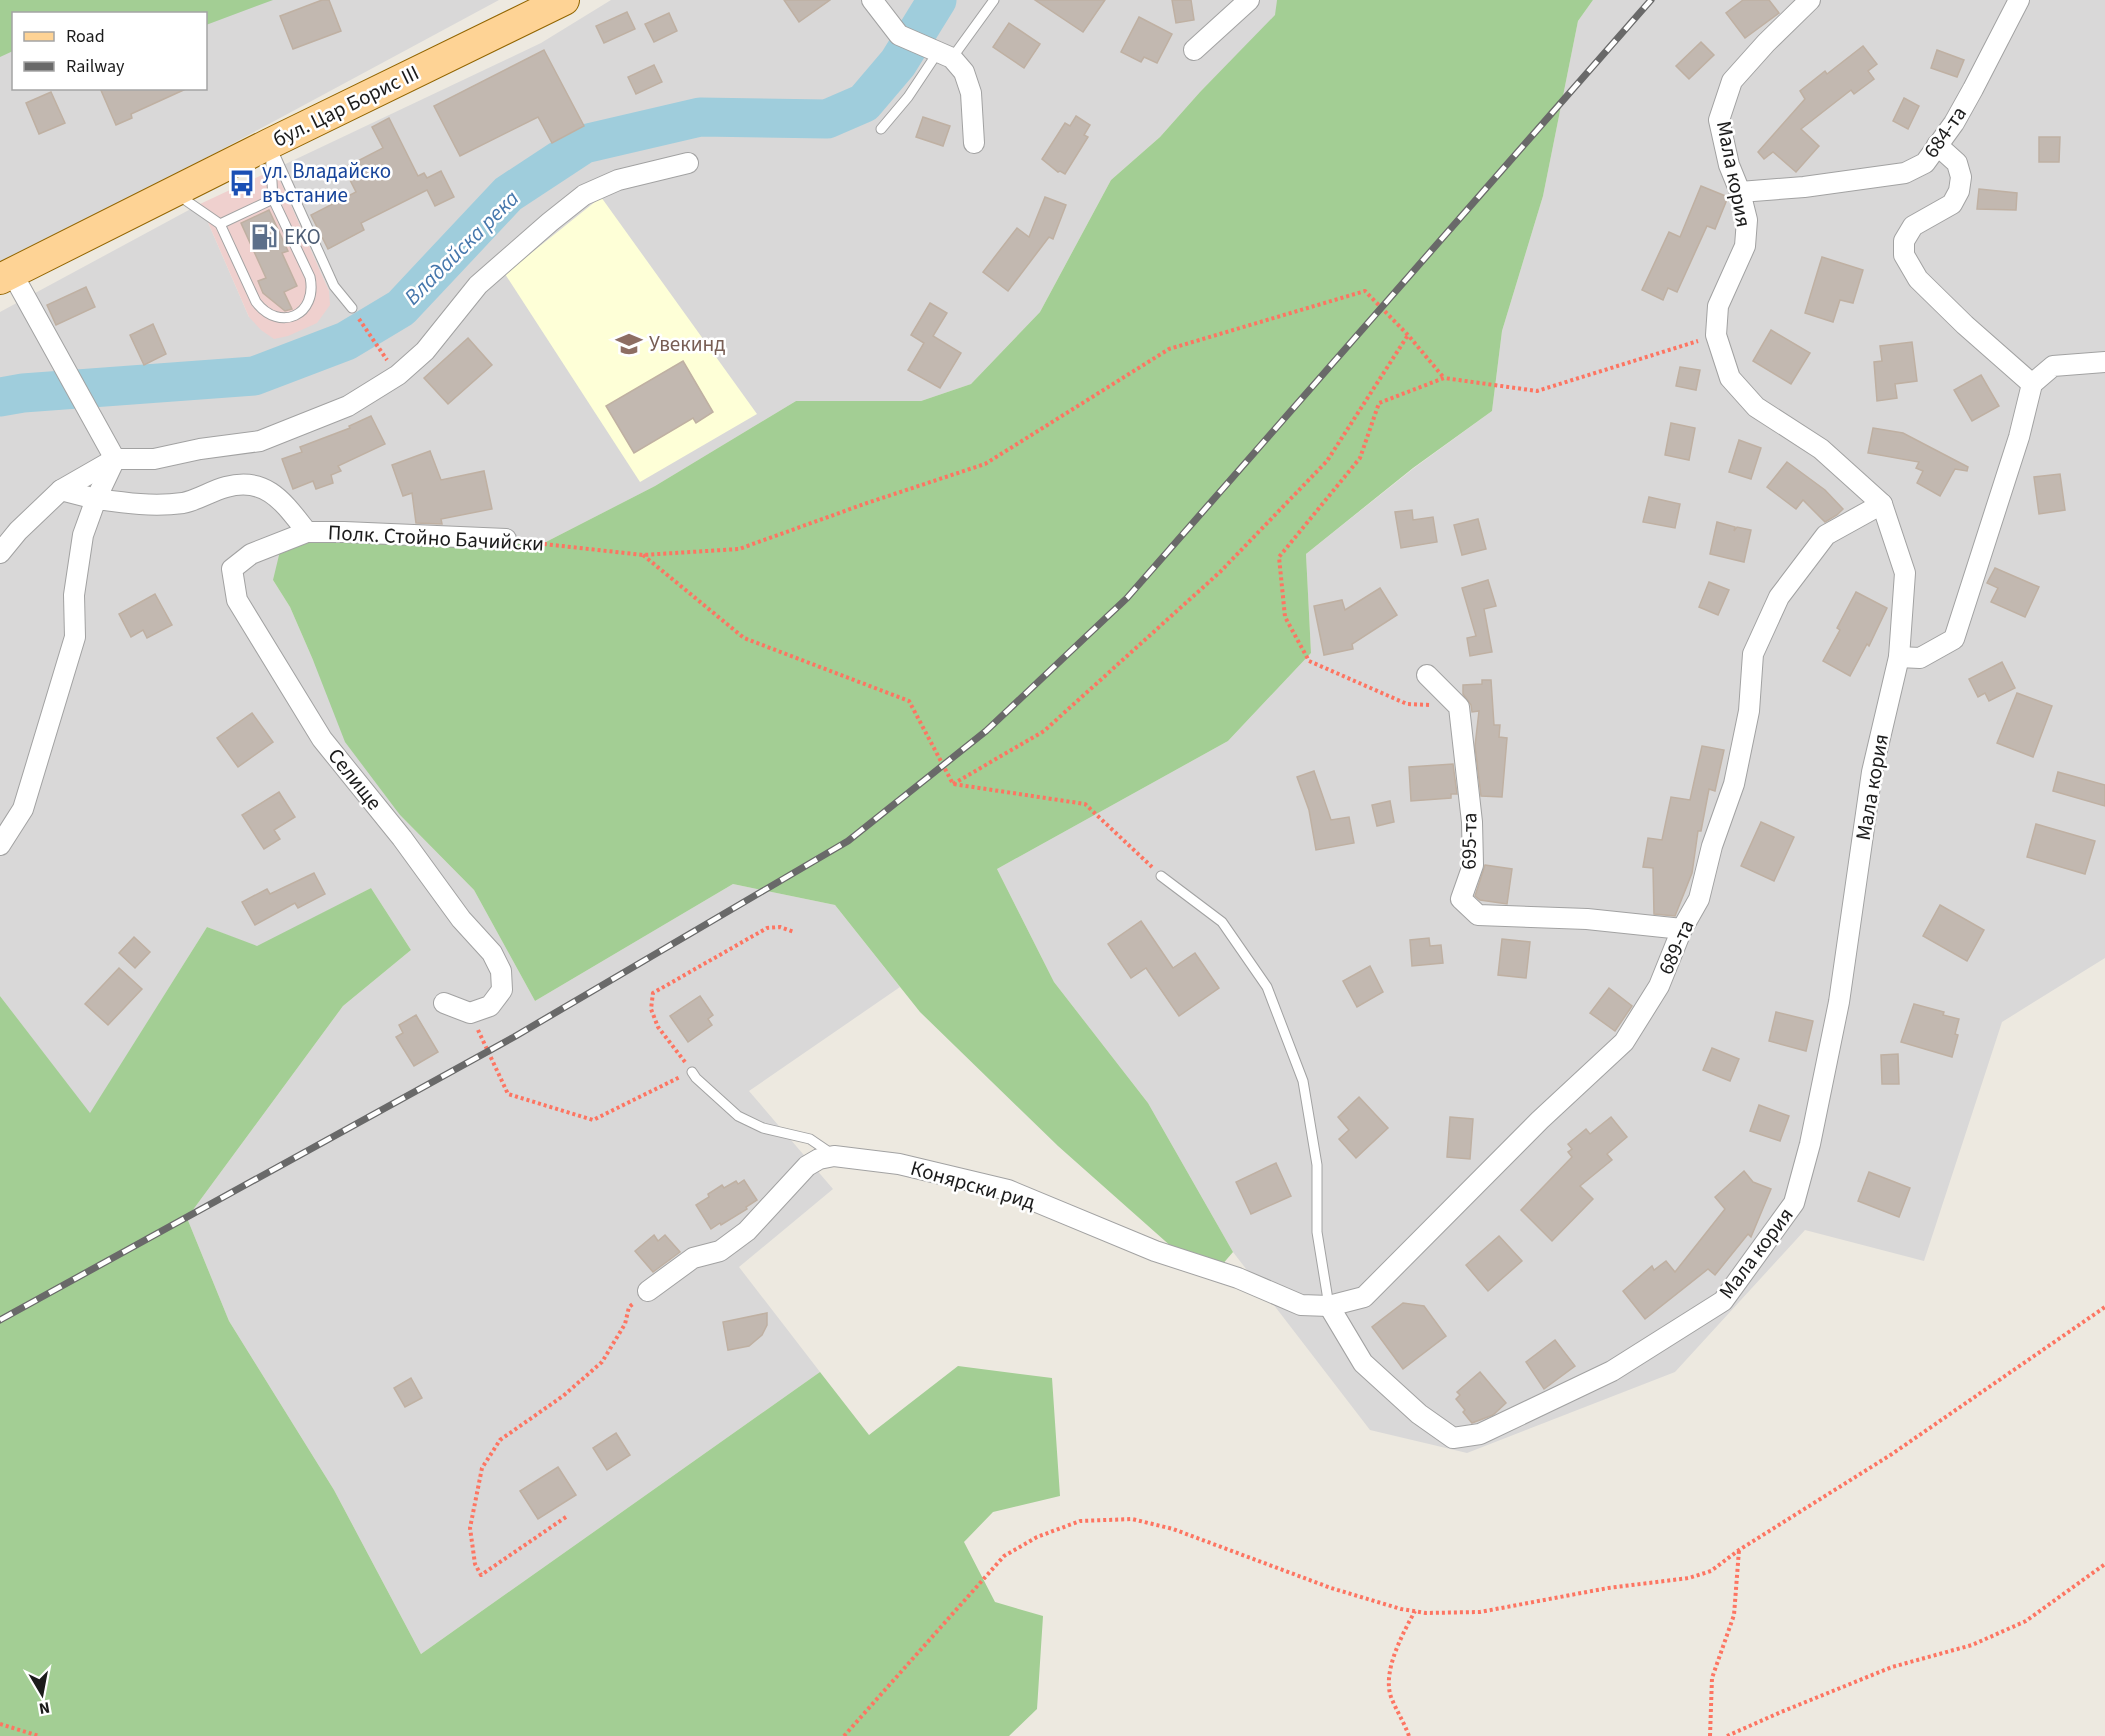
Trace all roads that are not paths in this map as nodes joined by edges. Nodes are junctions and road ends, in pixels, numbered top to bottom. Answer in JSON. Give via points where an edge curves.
{"nodes":[{"id":1,"x":564,"y":0,"type":"edge"},
{"id":2,"x":872,"y":0,"type":"edge"},
{"id":3,"x":994,"y":0,"type":"edge"},
{"id":4,"x":1249,"y":0,"type":"edge"},
{"id":5,"x":1810,"y":0,"type":"edge"},
{"id":6,"x":2019,"y":0,"type":"edge"},
{"id":7,"x":1194,"y":50,"type":"dead end"},
{"id":8,"x":945,"y":55,"type":"junction"},
{"id":9,"x":881,"y":129,"type":"dead end"},
{"id":10,"x":974,"y":143,"type":"dead end"},
{"id":11,"x":269,"y":144,"type":"junction"},
{"id":12,"x":1937,"y":145,"type":"junction"},
{"id":13,"x":688,"y":163,"type":"dead end"},
{"id":14,"x":174,"y":192,"type":"junction"},
{"id":15,"x":1740,"y":192,"type":"junction"},
{"id":16,"x":273,"y":199,"type":"junction"},
{"id":17,"x":220,"y":224,"type":"junction"},
{"id":18,"x":6,"y":276,"type":"edge"},
{"id":19,"x":352,"y":308,"type":"road end"},
{"id":20,"x":2105,"y":362,"type":"edge"},
{"id":21,"x":2032,"y":384,"type":"junction"},
{"id":22,"x":115,"y":459,"type":"junction"},
{"id":23,"x":61,"y":490,"type":"junction"},
{"id":24,"x":96,"y":499,"type":"junction"},
{"id":25,"x":1882,"y":504,"type":"junction"},
{"id":26,"x":307,"y":532,"type":"junction"},
{"id":27,"x":506,"y":539,"type":"road end"},
{"id":28,"x":0,"y":553,"type":"edge"},
{"id":29,"x":1899,"y":657,"type":"junction"},
{"id":30,"x":1427,"y":675,"type":"dead end"},
{"id":31,"x":0,"y":845,"type":"edge"},
{"id":32,"x":1161,"y":876,"type":"road end"},
{"id":33,"x":1682,"y":929,"type":"junction"},
{"id":34,"x":444,"y":1004,"type":"dead end"},
{"id":35,"x":692,"y":1072,"type":"road end"},
{"id":36,"x":834,"y":1155,"type":"junction"},
{"id":37,"x":648,"y":1291,"type":"road end"},
{"id":38,"x":1329,"y":1306,"type":"junction"}],
"edges":[{"from":1,"to":11,"type":"main road","name":"бул. Цар Борис III"},
{"from":2,"to":8,"type":"street","via":[[898,35]]},
{"from":3,"to":8,"type":"lane"},
{"from":4,"to":7,"type":"street"},
{"from":5,"to":15,"type":"street","name":"Мала кория","via":[[1732,81],[1719,120]]},
{"from":6,"to":12,"type":"street","name":"684-та","via":[[1954,123]]},
{"from":8,"to":9,"type":"lane"},
{"from":8,"to":10,"type":"street","via":[[964,72],[971,93]]},
{"from":11,"to":14,"type":"main road","name":"бул. Цар Борис III"},
{"from":11,"to":16,"type":"lane"},
{"from":11,"to":19,"type":"lane","via":[[334,286]]},
{"from":12,"to":15,"type":"street","name":"684-та","via":[[1925,163],[1905,172]]},
{"from":12,"to":21,"type":"street","via":[[1957,163],[1959,191],[1952,204],[1913,226],[1904,240],[1904,255],[1918,279]]},
{"from":13,"to":22,"type":"street","via":[[618,180],[584,195],[478,285],[425,351],[398,375],[348,406],[260,441],[154,459]]},
{"from":14,"to":17,"type":"lane"},
{"from":14,"to":18,"type":"main road","name":"бул. Цар Борис III"},
{"from":15,"to":25,"type":"street","name":"Мала кория","via":[[1747,220],[1745,246],[1718,306],[1716,335],[1730,378],[1756,407],[1821,449]]},
{"from":16,"to":17,"type":"lane"},
{"from":16,"to":17,"type":"lane","via":[[310,277],[311,297],[300,313],[280,318],[262,310]]},
{"from":18,"to":22,"type":"street","via":[[60,360]]},
{"from":20,"to":21,"type":"street","via":[[2053,366]]},
{"from":21,"to":29,"type":"street","via":[[2019,437],[1954,639],[1920,658]]},
{"from":22,"to":23,"type":"street"},
{"from":22,"to":24,"type":"street"},
{"from":23,"to":24,"type":"street","name":"Полк. Стойно Бачийски"},
{"from":23,"to":28,"type":"street"},
{"from":24,"to":26,"type":"street","name":"Полк. Стойно Бачийски","via":[[144,506],[185,503],[247,483],[266,488]]},
{"from":24,"to":31,"type":"street","via":[[83,535],[74,595],[75,637],[24,809]]},
{"from":25,"to":29,"type":"street","name":"Мала кория","via":[[1905,573]]},
{"from":25,"to":33,"type":"street","name":"689-та","via":[[1826,535],[1779,597],[1753,654],[1749,711],[1734,784],[1699,899]]},
{"from":26,"to":27,"type":"street","name":"Полк. Стойно Бачийски"},
{"from":26,"to":34,"type":"street","name":"Селище","via":[[251,554],[232,569],[237,600],[322,739],[461,919],[492,953],[501,971],[502,990],[490,1006],[470,1013]]},
{"from":29,"to":38,"type":"street","name":"Мала кория","via":[[1872,772],[1836,1012],[1794,1203],[1723,1301],[1612,1371],[1480,1434],[1454,1438],[1419,1414],[1363,1363]]},
{"from":30,"to":33,"type":"street","name":"695-та","via":[[1459,707],[1473,865],[1461,899],[1478,915],[1587,919]]},
{"from":32,"to":38,"type":"lane","via":[[1222,922],[1268,987],[1304,1081],[1317,1165],[1317,1232]]},
{"from":33,"to":38,"type":"street","name":"689-та","via":[[1659,986],[1624,1042],[1540,1120],[1364,1297]]},
{"from":35,"to":36,"type":"lane","via":[[738,1116],[763,1128],[810,1139]]},
{"from":36,"to":37,"type":"street","via":[[807,1166],[747,1231],[720,1251],[693,1258]]},
{"from":36,"to":38,"type":"street","name":"Конярски рид","via":[[899,1164],[1008,1190],[1155,1251],[1238,1278],[1301,1305]]}]}
